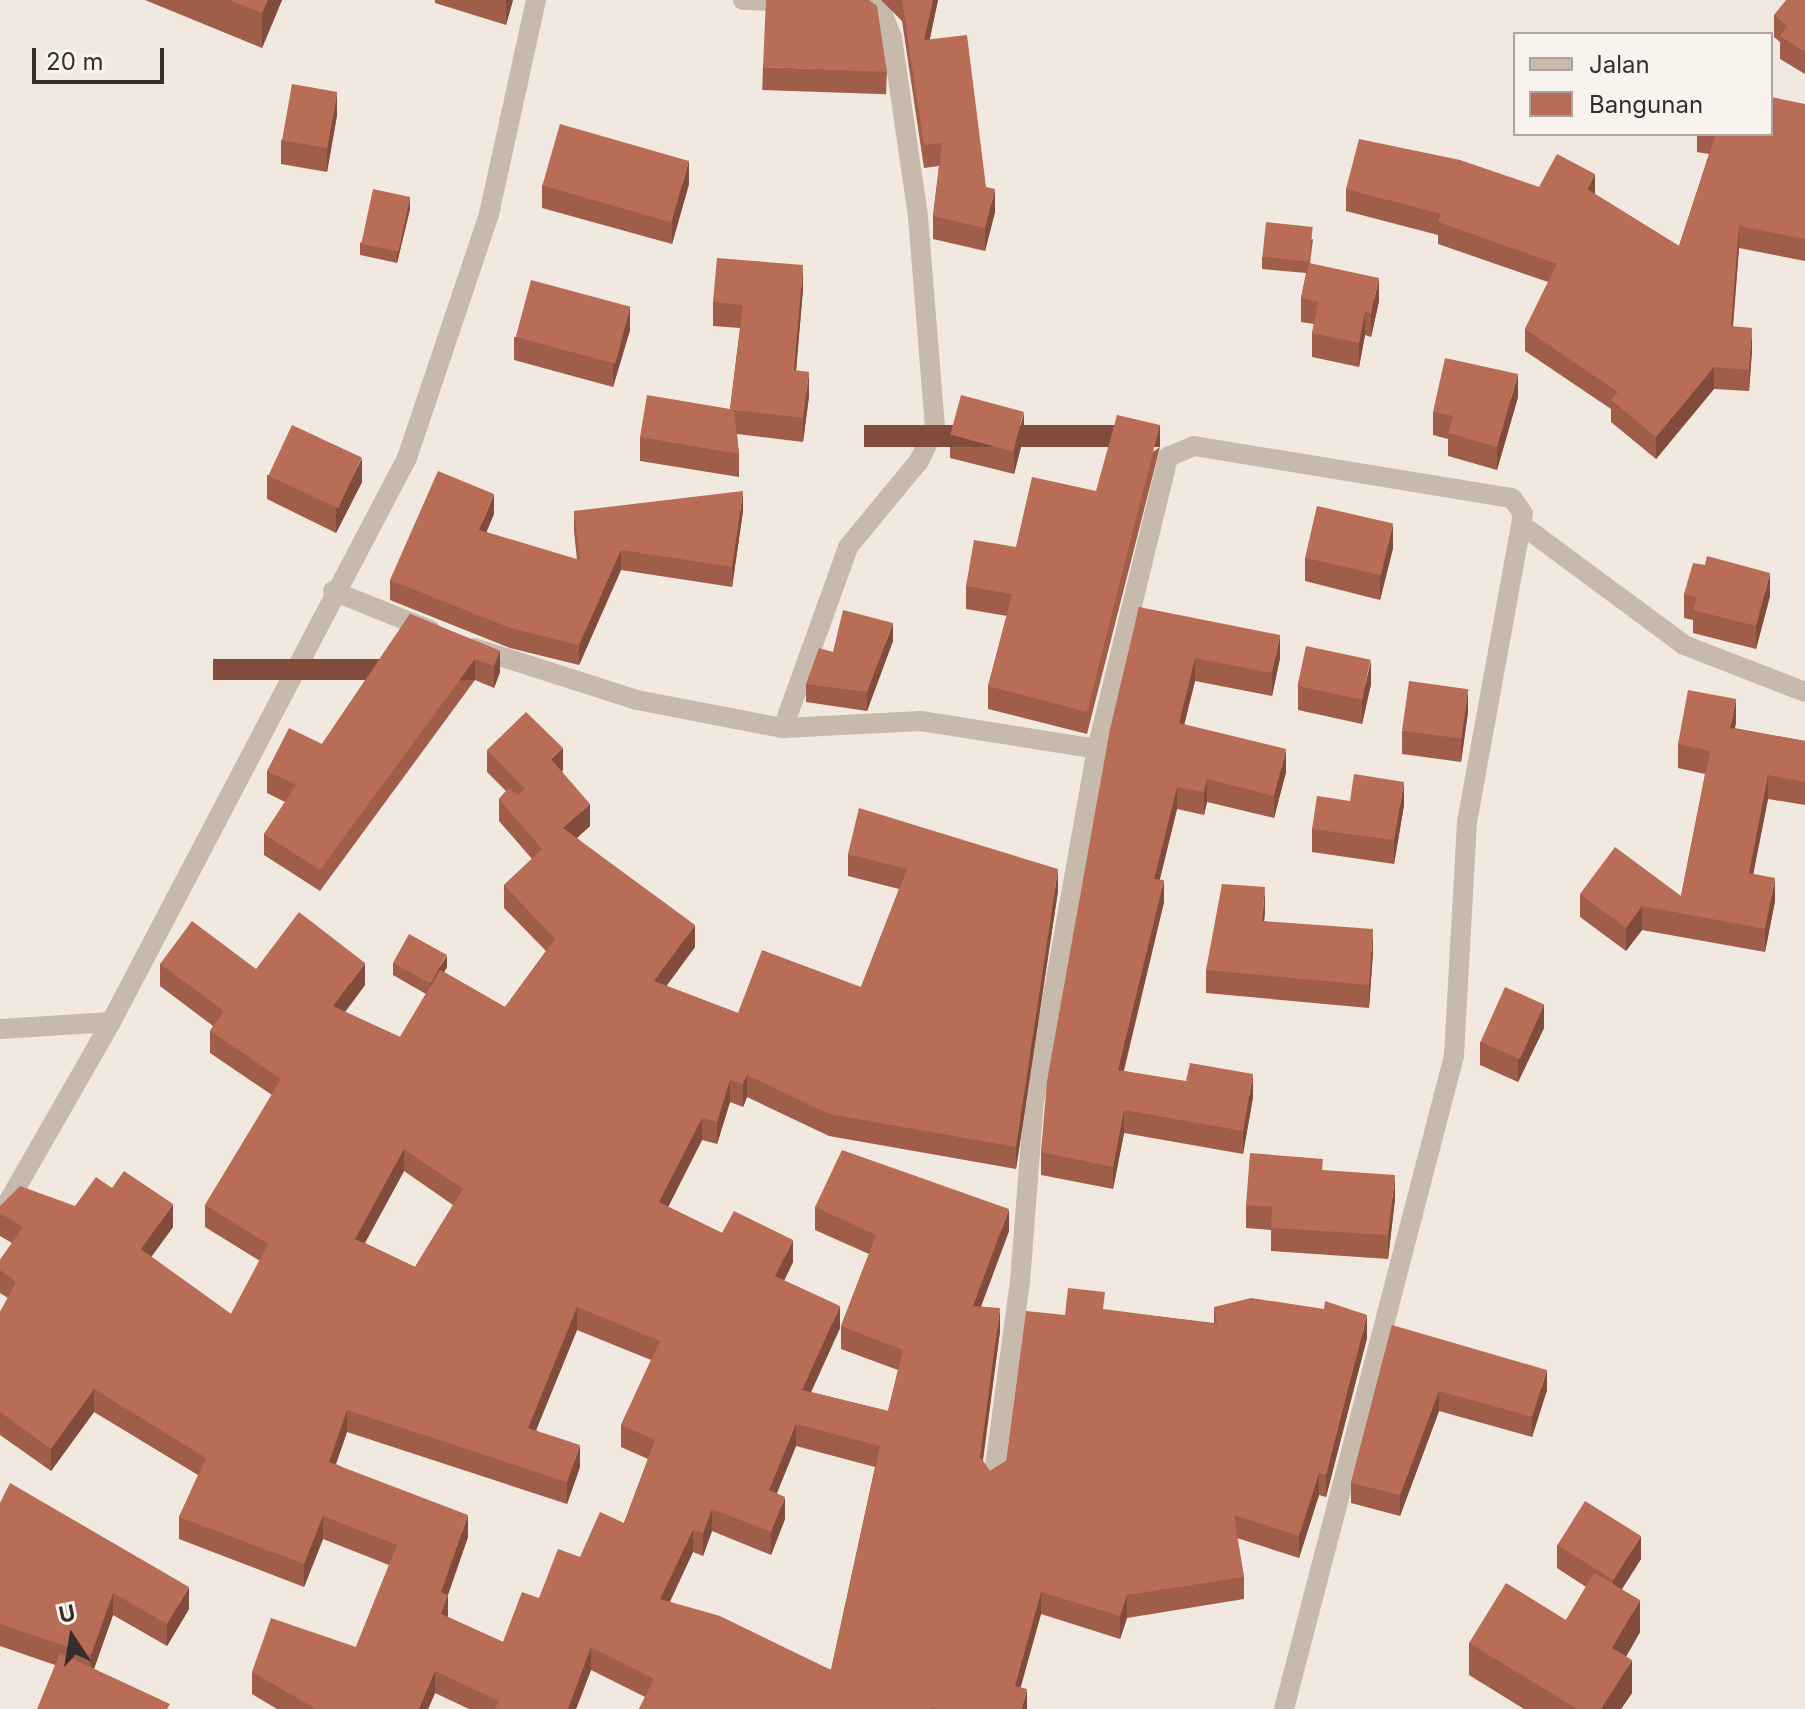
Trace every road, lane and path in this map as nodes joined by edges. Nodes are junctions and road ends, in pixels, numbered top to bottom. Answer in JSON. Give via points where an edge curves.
{"nodes":[{"id":1,"x":536,"y":0,"type":"edge"},
{"id":2,"x":743,"y":0,"type":"edge"},
{"id":3,"x":825,"y":1,"type":"edge"},
{"id":4,"x":1522,"y":525,"type":"junction"},
{"id":5,"x":333,"y":591,"type":"junction"},
{"id":6,"x":1805,"y":692,"type":"edge"},
{"id":7,"x":783,"y":728,"type":"junction"},
{"id":8,"x":1097,"y":749,"type":"junction"},
{"id":9,"x":111,"y":1022,"type":"junction"},
{"id":10,"x":0,"y":1029,"type":"edge"},
{"id":11,"x":0,"y":1216,"type":"edge"},
{"id":12,"x":993,"y":1481,"type":"edge"},
{"id":13,"x":1284,"y":1709,"type":"edge"}],
"edges":[{"from":1,"to":5,"type":"street","via":[[489,214],[407,458]]},
{"from":2,"to":3,"type":"street"},
{"from":3,"to":7,"type":"street","via":[[868,5],[889,23],[918,216],[935,428],[919,461],[848,547]]},
{"from":4,"to":6,"type":"street","via":[[1684,645]]},
{"from":4,"to":8,"type":"street","via":[[1512,498],[1194,446],[1176,450],[1165,465]]},
{"from":4,"to":13,"type":"street","via":[[1467,822],[1454,1056]]},
{"from":5,"to":7,"type":"street","via":[[539,674]]},
{"from":5,"to":9,"type":"street"},
{"from":7,"to":8,"type":"street","via":[[921,721]]},
{"from":8,"to":12,"type":"street","via":[[1032,1116],[1020,1282]]},
{"from":9,"to":10,"type":"street"},
{"from":9,"to":11,"type":"street"}]}
